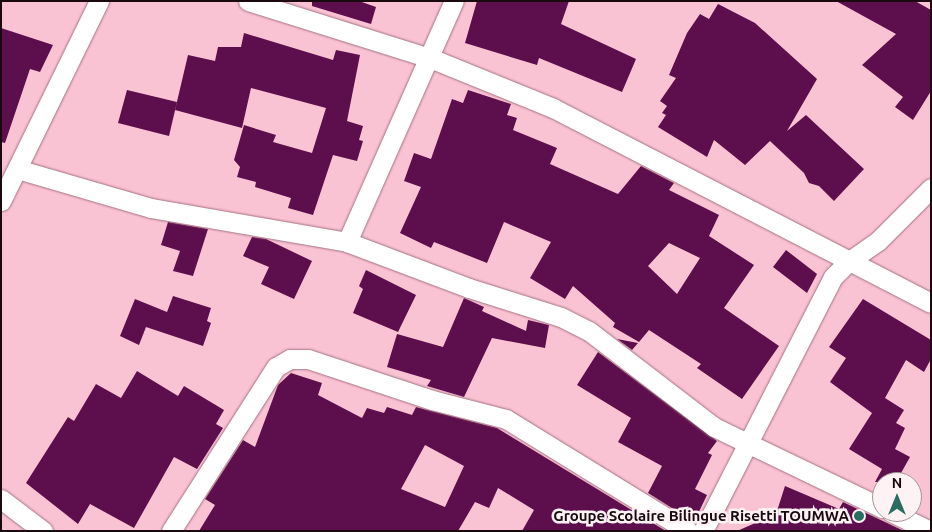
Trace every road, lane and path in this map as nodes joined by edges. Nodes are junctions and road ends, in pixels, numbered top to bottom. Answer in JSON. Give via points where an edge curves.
{"nodes":[{"id":1,"x":99,"y":1,"type":"edge"},
{"id":2,"x":248,"y":1,"type":"edge"},
{"id":3,"x":454,"y":1,"type":"edge"},
{"id":4,"x":430,"y":58,"type":"junction"},
{"id":5,"x":17,"y":168,"type":"junction"},
{"id":6,"x":931,"y":188,"type":"edge"},
{"id":7,"x":1,"y":201,"type":"edge"},
{"id":8,"x":347,"y":242,"type":"junction"},
{"id":9,"x":848,"y":262,"type":"junction"},
{"id":10,"x":931,"y":302,"type":"edge"},
{"id":11,"x":748,"y":443,"type":"junction"},
{"id":12,"x":1,"y":498,"type":"edge"},
{"id":13,"x":872,"y":503,"type":"edge"},
{"id":14,"x":912,"y":522,"type":"edge"},
{"id":15,"x":43,"y":531,"type":"edge"},
{"id":16,"x":171,"y":531,"type":"edge"},
{"id":17,"x":688,"y":531,"type":"edge"},
{"id":18,"x":703,"y":531,"type":"edge"},
{"id":19,"x":930,"y":531,"type":"edge"}],
"edges":[{"from":1,"to":5,"type":"street"},
{"from":2,"to":4,"type":"street"},
{"from":3,"to":4,"type":"street"},
{"from":4,"to":8,"type":"street"},
{"from":4,"to":9,"type":"street","via":[[553,108]]},
{"from":5,"to":7,"type":"street"},
{"from":5,"to":8,"type":"street","via":[[151,208]]},
{"from":6,"to":9,"type":"street","via":[[878,241]]},
{"from":8,"to":11,"type":"street","via":[[469,288],[561,317],[589,331],[714,427]]},
{"from":9,"to":10,"type":"street"},
{"from":9,"to":11,"type":"street","via":[[822,295]]},
{"from":11,"to":13,"type":"street"},
{"from":11,"to":18,"type":"street"},
{"from":12,"to":15,"type":"street"},
{"from":14,"to":19,"type":"street"},
{"from":16,"to":17,"type":"street","via":[[276,367],[290,359],[308,359],[432,400],[506,419]]}]}
